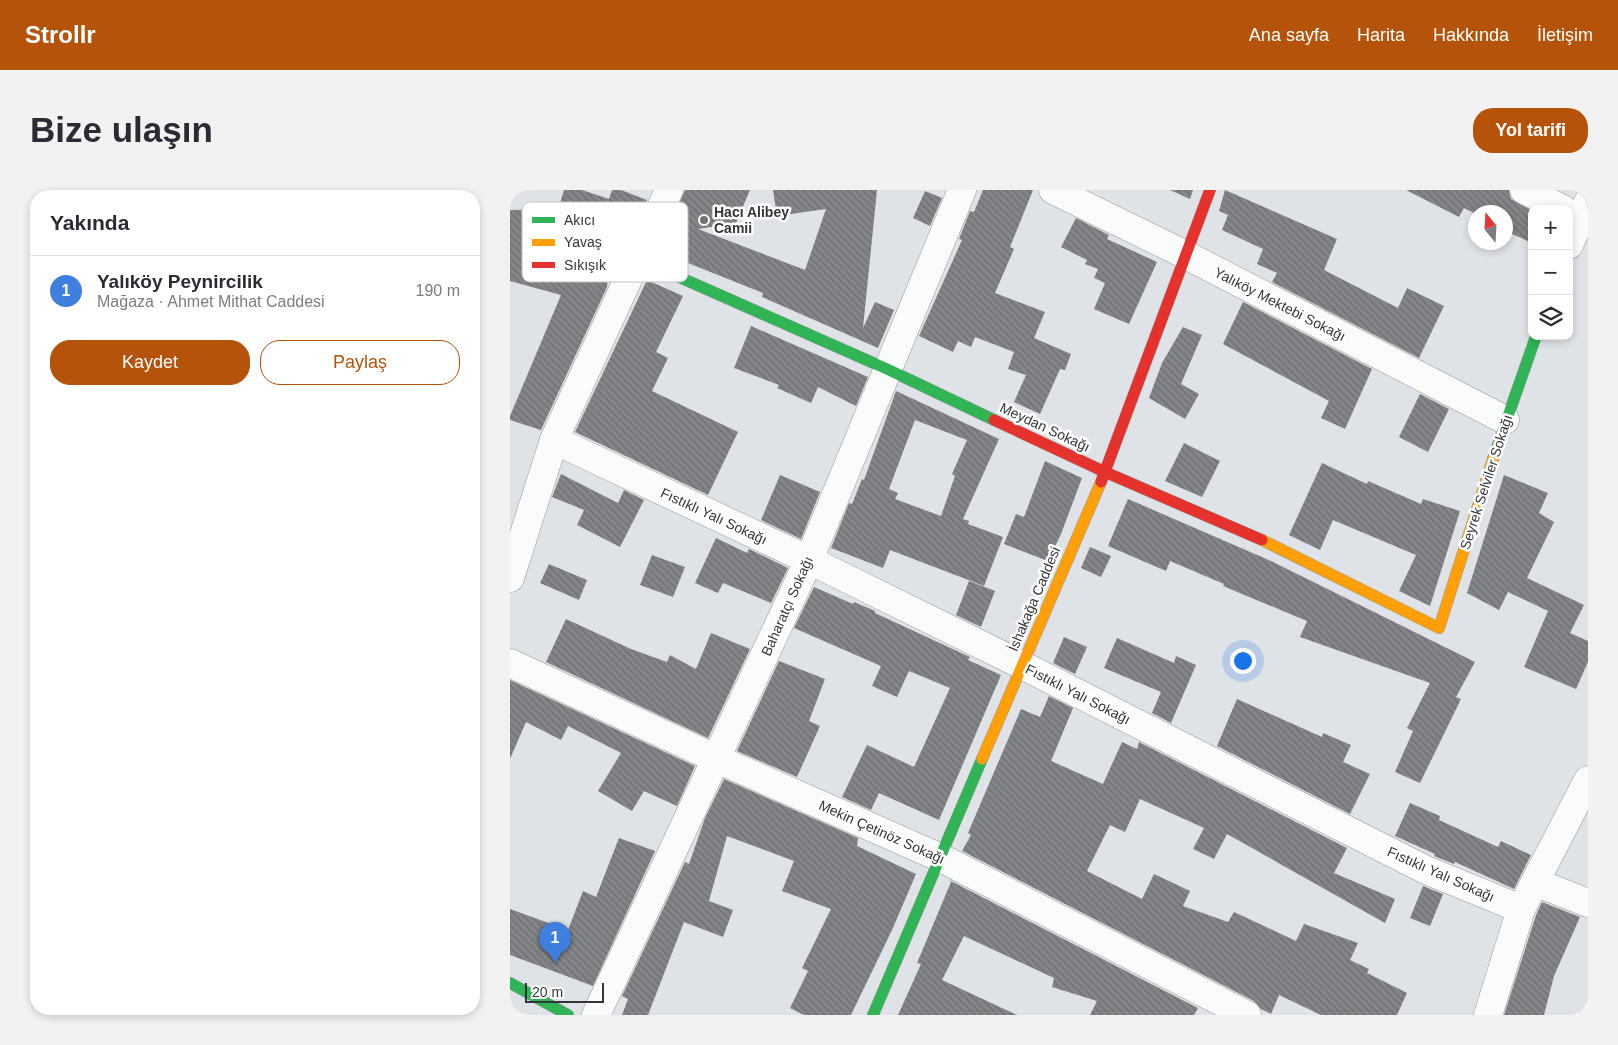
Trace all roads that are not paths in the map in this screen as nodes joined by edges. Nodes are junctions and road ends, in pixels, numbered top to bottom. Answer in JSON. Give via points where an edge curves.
{"nodes":[{"id":1,"x":669,"y":190,"type":"edge"},
{"id":2,"x":962,"y":190,"type":"edge"},
{"id":3,"x":1053,"y":190,"type":"edge"},
{"id":4,"x":1210,"y":190,"type":"edge"},
{"id":5,"x":1524,"y":190,"type":"edge"},
{"id":6,"x":663,"y":202,"type":"edge"},
{"id":7,"x":1575,"y":210,"type":"edge"},
{"id":8,"x":1186,"y":256,"type":"junction"},
{"id":9,"x":688,"y":281,"type":"edge"},
{"id":10,"x":625,"y":282,"type":"edge"},
{"id":11,"x":1535,"y":340,"type":"edge"},
{"id":12,"x":888,"y":369,"type":"junction"},
{"id":13,"x":1505,"y":420,"type":"junction"},
{"id":14,"x":554,"y":440,"type":"junction"},
{"id":15,"x":1106,"y":472,"type":"junction"},
{"id":16,"x":809,"y":560,"type":"junction"},
{"id":17,"x":510,"y":578,"type":"edge"},
{"id":18,"x":1438,"y":628,"type":"joint"},
{"id":19,"x":510,"y":663,"type":"edge"},
{"id":20,"x":1022,"y":665,"type":"junction"},
{"id":21,"x":717,"y":759,"type":"junction"},
{"id":22,"x":1588,"y":780,"type":"edge"},
{"id":23,"x":941,"y":858,"type":"junction"},
{"id":24,"x":1535,"y":882,"type":"junction"},
{"id":25,"x":1588,"y":903,"type":"edge"},
{"id":26,"x":1521,"y":909,"type":"junction"},
{"id":27,"x":510,"y":982,"type":"edge"},
{"id":28,"x":568,"y":1015,"type":"edge"},
{"id":29,"x":596,"y":1015,"type":"edge"},
{"id":30,"x":873,"y":1015,"type":"edge"},
{"id":31,"x":1247,"y":1015,"type":"edge"},
{"id":32,"x":1488,"y":1015,"type":"edge"}],
"edges":[{"from":1,"to":6,"type":"street"},
{"from":2,"to":12,"type":"street","name":"Baharatçı Sokağı"},
{"from":3,"to":8,"type":"street","name":"Yalıköy Mektebi Sokağı"},
{"from":4,"to":8,"type":"street","name":"İshakağa Caddesi"},
{"from":5,"to":7,"type":"street"},
{"from":8,"to":13,"type":"street","name":"Yalıköy Mektebi Sokağı"},
{"from":8,"to":15,"type":"street","name":"İshakağa Caddesi"},
{"from":9,"to":12,"type":"street","name":"Meydan Sokağı"},
{"from":10,"to":14,"type":"street"},
{"from":11,"to":13,"type":"street","name":"Seyrek Selviler Sokağı"},
{"from":12,"to":15,"type":"street","name":"Meydan Sokağı"},
{"from":12,"to":16,"type":"street","name":"Baharatçı Sokağı"},
{"from":13,"to":18,"type":"street","name":"Seyrek Selviler Sokağı"},
{"from":14,"to":16,"type":"street","name":"Fıstıklı Yalı Sokağı"},
{"from":14,"to":17,"type":"street"},
{"from":15,"to":18,"type":"street","name":"Meydan Sokağı","via":[[1278,547]]},
{"from":15,"to":20,"type":"street","name":"İshakağa Caddesi"},
{"from":16,"to":20,"type":"street","name":"Fıstıklı Yalı Sokağı"},
{"from":16,"to":21,"type":"street","name":"Baharatçı Sokağı"},
{"from":19,"to":21,"type":"street","name":"Mekin Çetinöz Sokağı"},
{"from":20,"to":23,"type":"street","name":"İshakağa Caddesi"},
{"from":20,"to":26,"type":"street","name":"Fıstıklı Yalı Sokağı","via":[[1426,870]]},
{"from":21,"to":23,"type":"street","name":"Mekin Çetinöz Sokağı"},
{"from":21,"to":29,"type":"street","name":"Baharatçı Sokağı"},
{"from":22,"to":24,"type":"street"},
{"from":23,"to":30,"type":"street","name":"İshakağa Caddesi"},
{"from":23,"to":31,"type":"street","name":"Mekin Çetinöz Sokağı"},
{"from":24,"to":25,"type":"street"},
{"from":24,"to":26,"type":"street"},
{"from":26,"to":32,"type":"street"},
{"from":27,"to":28,"type":"street"}]}
